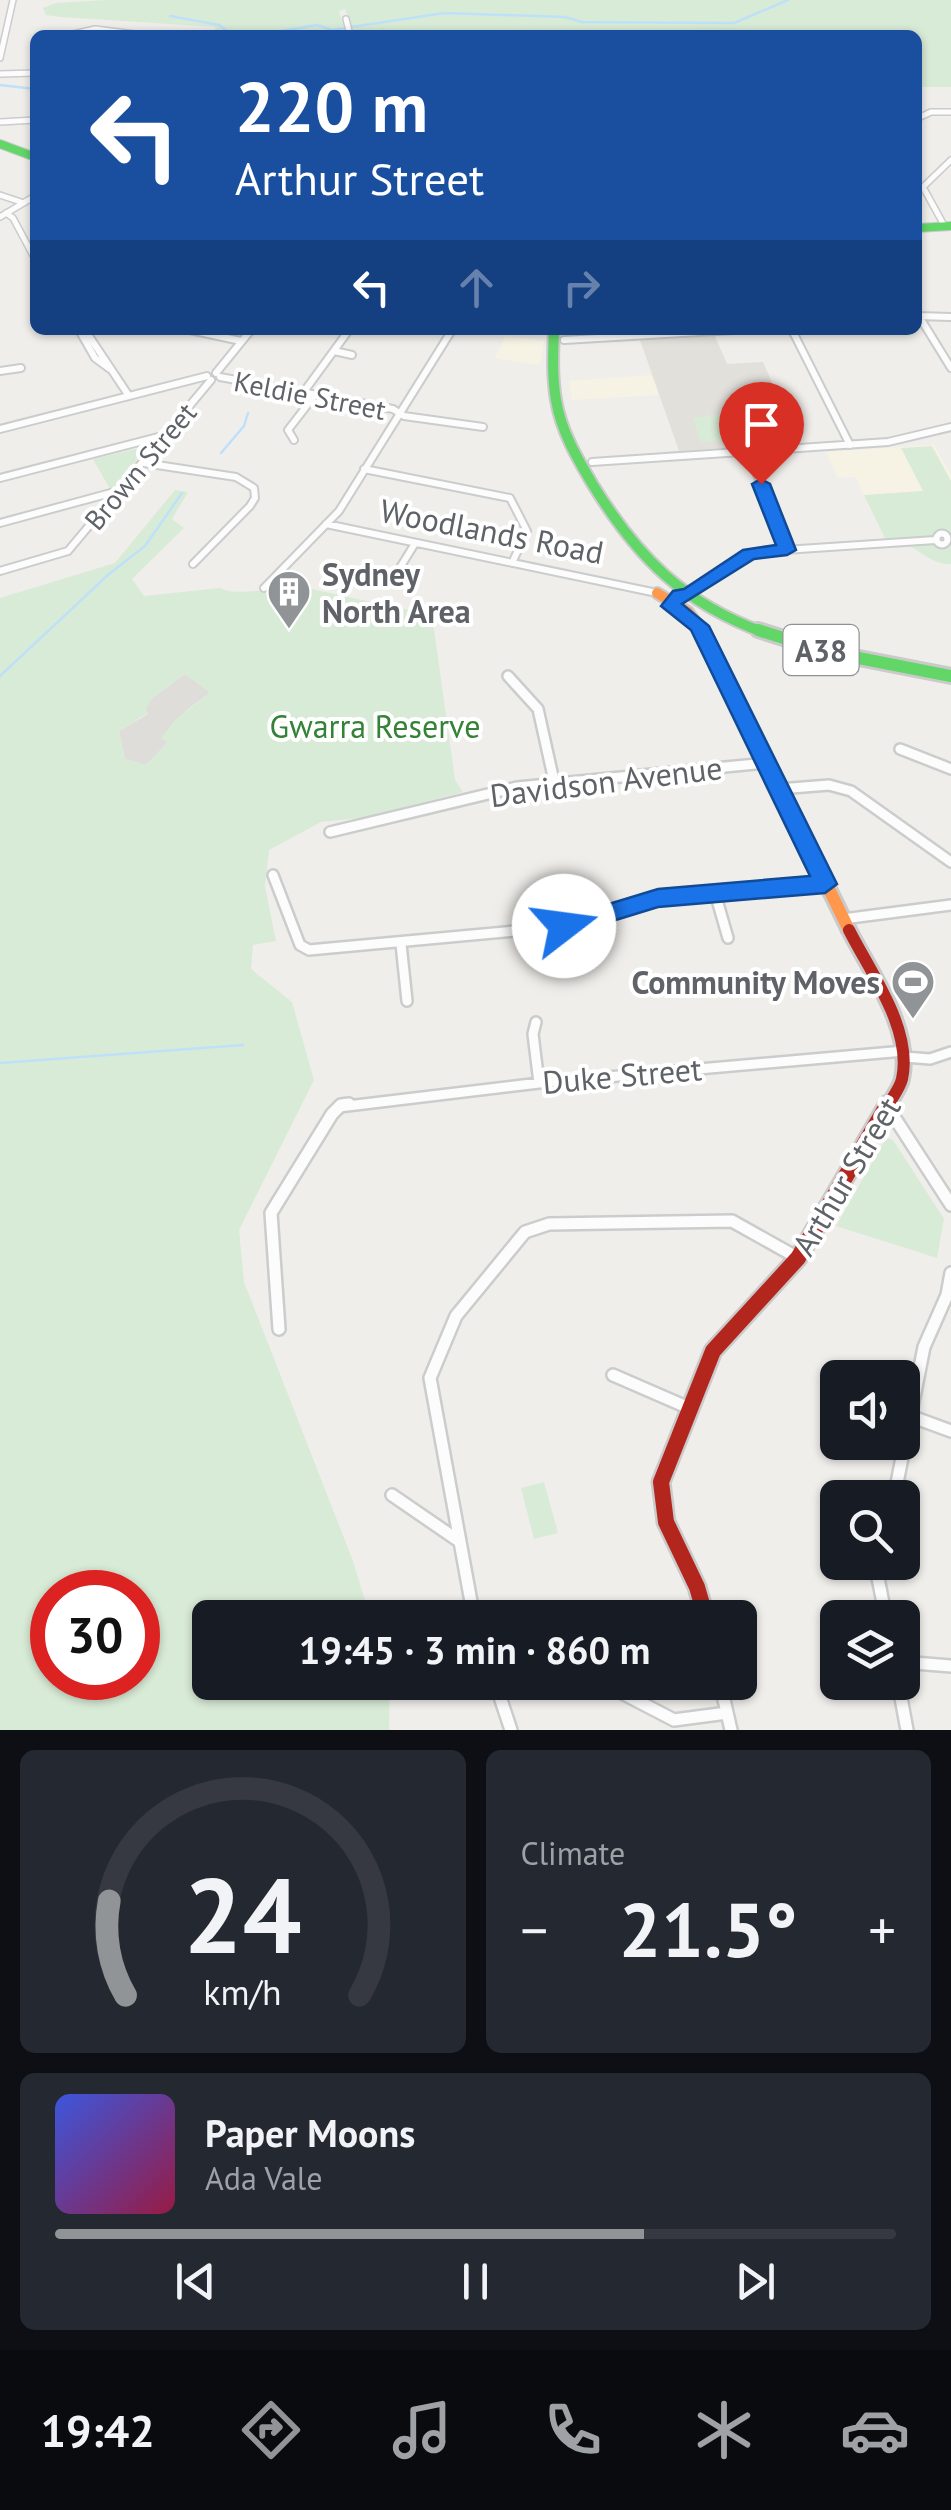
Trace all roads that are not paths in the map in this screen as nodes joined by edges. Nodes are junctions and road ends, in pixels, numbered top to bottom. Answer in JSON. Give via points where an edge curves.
{"nodes":[{"id":1,"x":13,"y":0,"type":"edge"},
{"id":2,"x":346,"y":19,"type":"dead end"},
{"id":3,"x":349,"y":30,"type":"edge"},
{"id":4,"x":0,"y":58,"type":"edge"},
{"id":5,"x":30,"y":73,"type":"edge"},
{"id":6,"x":0,"y":74,"type":"edge"},
{"id":7,"x":951,"y":112,"type":"edge"},
{"id":8,"x":922,"y":116,"type":"edge"},
{"id":9,"x":30,"y":120,"type":"edge"},
{"id":10,"x":0,"y":122,"type":"edge"},
{"id":11,"x":0,"y":147,"type":"edge"},
{"id":12,"x":30,"y":158,"type":"edge"},
{"id":13,"x":951,"y":160,"type":"edge"},
{"id":14,"x":0,"y":195,"type":"edge"},
{"id":15,"x":30,"y":199,"type":"edge"},
{"id":16,"x":24,"y":203,"type":"junction"},
{"id":17,"x":3,"y":215,"type":"edge"},
{"id":18,"x":948,"y":226,"type":"edge"},
{"id":19,"x":922,"y":228,"type":"edge"},
{"id":20,"x":30,"y":250,"type":"edge"},
{"id":21,"x":951,"y":317,"type":"edge"},
{"id":22,"x":922,"y":318,"type":"edge"},
{"id":23,"x":922,"y":321,"type":"edge"},
{"id":24,"x":84,"y":335,"type":"edge"},
{"id":25,"x":214,"y":335,"type":"edge"},
{"id":26,"x":246,"y":335,"type":"edge"},
{"id":27,"x":345,"y":335,"type":"edge"},
{"id":28,"x":449,"y":335,"type":"edge"},
{"id":29,"x":559,"y":335,"type":"edge"},
{"id":30,"x":795,"y":335,"type":"edge"},
{"id":31,"x":242,"y":341,"type":"junction"},
{"id":32,"x":334,"y":351,"type":"junction"},
{"id":33,"x":352,"y":354,"type":"dead end"},
{"id":34,"x":21,"y":368,"type":"dead end"},
{"id":35,"x":951,"y":368,"type":"edge"},
{"id":36,"x":0,"y":371,"type":"edge"},
{"id":37,"x":214,"y":376,"type":"junction"},
{"id":38,"x":190,"y":380,"type":"junction"},
{"id":39,"x":204,"y":388,"type":"junction"},
{"id":40,"x":302,"y":392,"type":"junction"},
{"id":41,"x":315,"y":395,"type":"junction"},
{"id":42,"x":128,"y":396,"type":"junction"},
{"id":43,"x":399,"y":412,"type":"junction"},
{"id":44,"x":483,"y":427,"type":"dead end"},
{"id":45,"x":951,"y":427,"type":"edge"},
{"id":46,"x":0,"y":428,"type":"edge"},
{"id":47,"x":166,"y":435,"type":"junction"},
{"id":48,"x":294,"y":440,"type":"dead end"},
{"id":49,"x":850,"y":445,"type":"junction"},
{"id":50,"x":748,"y":452,"type":"junction"},
{"id":51,"x":144,"y":462,"type":"junction"},
{"id":52,"x":592,"y":462,"type":"junction"},
{"id":53,"x":364,"y":469,"type":"junction"},
{"id":54,"x":0,"y":478,"type":"edge"},
{"id":55,"x":121,"y":490,"type":"junction"},
{"id":56,"x":0,"y":522,"type":"edge"},
{"id":57,"x":326,"y":524,"type":"junction"},
{"id":58,"x":949,"y":537,"type":"edge"},
{"id":59,"x":414,"y":545,"type":"junction"},
{"id":60,"x":787,"y":550,"type":"junction"},
{"id":61,"x":512,"y":563,"type":"junction"},
{"id":62,"x":192,"y":564,"type":"dead end"},
{"id":63,"x":0,"y":571,"type":"edge"},
{"id":64,"x":393,"y":579,"type":"dead end"},
{"id":65,"x":264,"y":588,"type":"dead end"},
{"id":66,"x":652,"y":592,"type":"joint"},
{"id":67,"x":683,"y":602,"type":"junction"},
{"id":68,"x":951,"y":667,"type":"edge"},
{"id":69,"x":508,"y":676,"type":"dead end"},
{"id":70,"x":951,"y":676,"type":"edge"},
{"id":71,"x":900,"y":749,"type":"dead end"},
{"id":72,"x":766,"y":763,"type":"junction"},
{"id":73,"x":951,"y":769,"type":"edge"},
{"id":74,"x":554,"y":781,"type":"junction"},
{"id":75,"x":779,"y":789,"type":"junction"},
{"id":76,"x":330,"y":832,"type":"dead end"},
{"id":77,"x":951,"y":862,"type":"edge"},
{"id":78,"x":272,"y":875,"type":"dead end"},
{"id":79,"x":825,"y":884,"type":"junction"},
{"id":80,"x":557,"y":893,"type":"dead end"},
{"id":81,"x":715,"y":894,"type":"junction"},
{"id":82,"x":951,"y":904,"type":"edge"},
{"id":83,"x":843,"y":919,"type":"junction"},
{"id":84,"x":564,"y":926,"type":"junction"},
{"id":85,"x":728,"y":938,"type":"dead end"},
{"id":86,"x":400,"y":944,"type":"junction"},
{"id":87,"x":407,"y":1002,"type":"dead end"},
{"id":88,"x":536,"y":1022,"type":"dead end"},
{"id":89,"x":951,"y":1052,"type":"edge"},
{"id":90,"x":904,"y":1054,"type":"junction"},
{"id":91,"x":539,"y":1083,"type":"junction"},
{"id":92,"x":341,"y":1105,"type":"joint"},
{"id":93,"x":887,"y":1106,"type":"junction"},
{"id":94,"x":950,"y":1200,"type":"edge"},
{"id":95,"x":798,"y":1258,"type":"junction"},
{"id":96,"x":951,"y":1273,"type":"edge"},
{"id":97,"x":279,"y":1329,"type":"dead end"},
{"id":98,"x":920,"y":1367,"type":"edge"},
{"id":99,"x":613,"y":1375,"type":"dead end"},
{"id":100,"x":689,"y":1408,"type":"junction"},
{"id":101,"x":920,"y":1420,"type":"edge"},
{"id":102,"x":951,"y":1431,"type":"edge"},
{"id":103,"x":392,"y":1495,"type":"dead end"},
{"id":104,"x":460,"y":1542,"type":"junction"},
{"id":105,"x":471,"y":1600,"type":"edge"},
{"id":106,"x":701,"y":1600,"type":"edge"},
{"id":107,"x":920,"y":1663,"type":"edge"},
{"id":108,"x":951,"y":1666,"type":"edge"},
{"id":109,"x":502,"y":1700,"type":"edge"},
{"id":110,"x":636,"y":1700,"type":"edge"},
{"id":111,"x":724,"y":1700,"type":"edge"},
{"id":112,"x":901,"y":1700,"type":"edge"},
{"id":113,"x":727,"y":1714,"type":"junction"},
{"id":114,"x":511,"y":1730,"type":"edge"},
{"id":115,"x":731,"y":1730,"type":"edge"},
{"id":116,"x":907,"y":1730,"type":"edge"}],
"edges":[{"from":1,"to":4,"type":"street"},
{"from":2,"to":3,"type":"street"},
{"from":5,"to":6,"type":"street"},
{"from":7,"to":8,"type":"street"},
{"from":9,"to":10,"type":"street"},
{"from":11,"to":12,"type":"main road"},
{"from":13,"to":18,"type":"street","via":[[923,188]]},
{"from":14,"to":16,"type":"street"},
{"from":15,"to":16,"type":"street"},
{"from":16,"to":17,"type":"street"},
{"from":17,"to":20,"type":"street","via":[[13,218]]},
{"from":18,"to":19,"type":"main road"},
{"from":21,"to":22,"type":"street"},
{"from":23,"to":35,"type":"street"},
{"from":24,"to":42,"type":"street"},
{"from":25,"to":31,"type":"street"},
{"from":26,"to":31,"type":"street","name":"Brown Street"},
{"from":27,"to":32,"type":"street"},
{"from":28,"to":43,"type":"street"},
{"from":29,"to":52,"type":"main road","number":"A38","via":[[564,409]]},
{"from":29,"to":67,"type":"main road","number":"A38","via":[[550,392],[565,440],[631,543]]},
{"from":30,"to":49,"type":"street"},
{"from":31,"to":37,"type":"street","name":"Brown Street"},
{"from":32,"to":33,"type":"street"},
{"from":32,"to":40,"type":"street"},
{"from":34,"to":36,"type":"street"},
{"from":37,"to":38,"type":"street","name":"Keldie Street"},
{"from":37,"to":39,"type":"street","name":"Brown Street"},
{"from":37,"to":40,"type":"street","name":"Keldie Street"},
{"from":38,"to":39,"type":"street"},
{"from":38,"to":42,"type":"street","name":"Keldie Street"},
{"from":39,"to":47,"type":"street","name":"Brown Street"},
{"from":40,"to":41,"type":"street","name":"Keldie Street"},
{"from":41,"to":43,"type":"street","name":"Keldie Street"},
{"from":41,"to":48,"type":"street","via":[[288,430]]},
{"from":42,"to":46,"type":"street","name":"Keldie Street"},
{"from":43,"to":44,"type":"street"},
{"from":43,"to":53,"type":"street"},
{"from":45,"to":49,"type":"street"},
{"from":47,"to":51,"type":"street","name":"Brown Street"},
{"from":47,"to":54,"type":"street"},
{"from":49,"to":50,"type":"street"},
{"from":50,"to":52,"type":"street"},
{"from":50,"to":60,"type":"street"},
{"from":51,"to":55,"type":"street","name":"Brown Street"},
{"from":51,"to":62,"type":"street","via":[[236,477],[254,488],[250,506]]},
{"from":52,"to":67,"type":"main road","number":"A38"},
{"from":53,"to":57,"type":"street"},
{"from":53,"to":61,"type":"street","via":[[510,498],[527,531]]},
{"from":55,"to":56,"type":"street"},
{"from":55,"to":63,"type":"street","name":"Brown Street","via":[[68,551]]},
{"from":57,"to":59,"type":"street","name":"Woodlands Road"},
{"from":57,"to":65,"type":"street"},
{"from":58,"to":60,"type":"street"},
{"from":59,"to":61,"type":"street","name":"Woodlands Road"},
{"from":59,"to":64,"type":"street"},
{"from":60,"to":67,"type":"street","via":[[749,554]]},
{"from":61,"to":66,"type":"street","name":"Woodlands Road"},
{"from":66,"to":67,"type":"main road","name":"Woodlands Road"},
{"from":67,"to":68,"type":"main road","number":"A38","via":[[744,614],[814,640]]},
{"from":67,"to":70,"type":"main road","number":"A38","via":[[805,645]]},
{"from":67,"to":72,"type":"main road","name":"Arthur Street"},
{"from":69,"to":74,"type":"street","via":[[538,709]]},
{"from":71,"to":73,"type":"street"},
{"from":72,"to":74,"type":"street","name":"Davidson Avenue"},
{"from":72,"to":75,"type":"main road","name":"Arthur Street"},
{"from":74,"to":76,"type":"street","name":"Davidson Avenue"},
{"from":75,"to":77,"type":"street","via":[[829,785],[851,791]]},
{"from":75,"to":79,"type":"main road","name":"Arthur Street"},
{"from":78,"to":86,"type":"street","via":[[304,948]]},
{"from":79,"to":81,"type":"street"},
{"from":79,"to":83,"type":"main road","name":"Arthur Street"},
{"from":80,"to":84,"type":"street"},
{"from":81,"to":84,"type":"street","via":[[658,898]]},
{"from":81,"to":85,"type":"street"},
{"from":82,"to":83,"type":"street"},
{"from":83,"to":90,"type":"main road","name":"Arthur Street"},
{"from":84,"to":86,"type":"street"},
{"from":86,"to":87,"type":"street"},
{"from":88,"to":91,"type":"street"},
{"from":89,"to":90,"type":"street","name":"Duke Street","via":[[930,1059]]},
{"from":90,"to":91,"type":"street","name":"Duke Street"},
{"from":90,"to":93,"type":"main road","name":"Arthur Street","via":[[906,1073]]},
{"from":91,"to":92,"type":"street","name":"Duke Street"},
{"from":92,"to":97,"type":"street","via":[[271,1213]]},
{"from":93,"to":94,"type":"street"},
{"from":93,"to":95,"type":"main road","name":"Arthur Street"},
{"from":95,"to":100,"type":"main road","name":"Arthur Street","via":[[714,1352]]},
{"from":95,"to":104,"type":"street","via":[[732,1221],[549,1224],[526,1232],[456,1316],[430,1378]]},
{"from":96,"to":98,"type":"street"},
{"from":99,"to":100,"type":"street"},
{"from":100,"to":106,"type":"main road","name":"Arthur Street","via":[[661,1482],[661,1500]]},
{"from":101,"to":102,"type":"street"},
{"from":103,"to":104,"type":"street"},
{"from":104,"to":105,"type":"street"},
{"from":107,"to":108,"type":"street"},
{"from":109,"to":114,"type":"street"},
{"from":110,"to":113,"type":"street","via":[[674,1720]]},
{"from":111,"to":113,"type":"street"},
{"from":112,"to":116,"type":"street"},
{"from":113,"to":115,"type":"street"}]}
